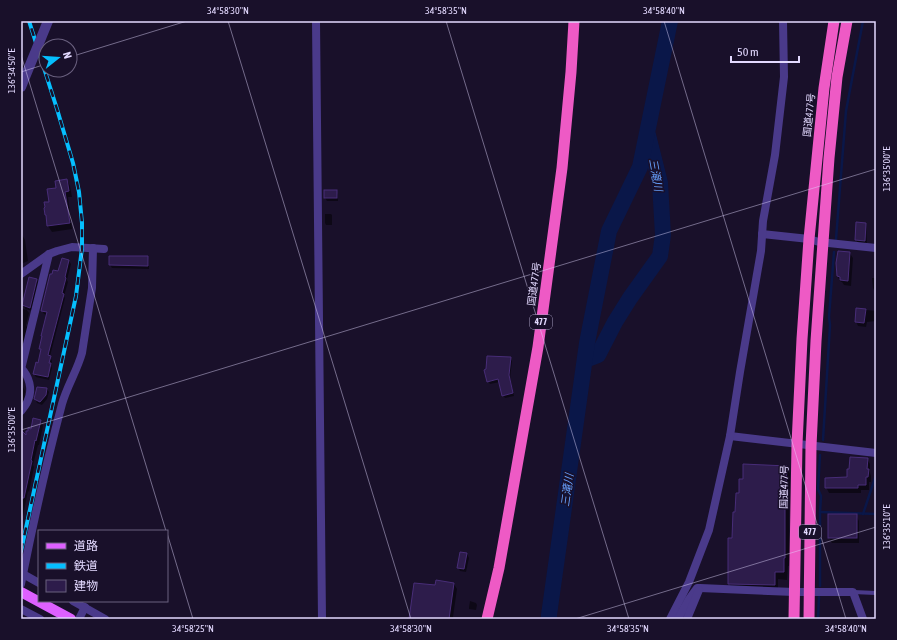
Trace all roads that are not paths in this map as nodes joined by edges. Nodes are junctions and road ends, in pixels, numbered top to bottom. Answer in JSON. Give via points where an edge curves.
{"nodes":[{"id":1,"x":48,"y":21,"type":"edge"},
{"id":2,"x":316,"y":21,"type":"edge"},
{"id":3,"x":574,"y":21,"type":"edge"},
{"id":4,"x":782,"y":21,"type":"edge"},
{"id":5,"x":834,"y":21,"type":"edge"},
{"id":6,"x":847,"y":21,"type":"edge"},
{"id":7,"x":21,"y":87,"type":"edge"},
{"id":8,"x":762,"y":234,"type":"junction"},
{"id":9,"x":809,"y":239,"type":"junction"},
{"id":10,"x":822,"y":242,"type":"junction"},
{"id":11,"x":93,"y":248,"type":"junction"},
{"id":12,"x":876,"y":248,"type":"edge"},
{"id":13,"x":104,"y":249,"type":"dead end"},
{"id":14,"x":49,"y":254,"type":"junction"},
{"id":15,"x":21,"y":274,"type":"edge"},
{"id":16,"x":21,"y":369,"type":"edge"},
{"id":17,"x":21,"y":411,"type":"edge"},
{"id":18,"x":730,"y":436,"type":"junction"},
{"id":19,"x":798,"y":444,"type":"junction"},
{"id":20,"x":811,"y":446,"type":"junction"},
{"id":21,"x":876,"y":453,"type":"edge"},
{"id":22,"x":23,"y":574,"type":"junction"},
{"id":23,"x":38,"y":582,"type":"edge"},
{"id":24,"x":21,"y":584,"type":"edge"},
{"id":25,"x":700,"y":588,"type":"junction"},
{"id":26,"x":21,"y":592,"type":"edge"},
{"id":27,"x":794,"y":592,"type":"junction"},
{"id":28,"x":809,"y":592,"type":"junction"},
{"id":29,"x":853,"y":592,"type":"junction"},
{"id":30,"x":876,"y":592,"type":"edge"},
{"id":31,"x":38,"y":601,"type":"edge"},
{"id":32,"x":40,"y":602,"type":"edge"},
{"id":33,"x":75,"y":602,"type":"edge"},
{"id":34,"x":85,"y":607,"type":"junction"},
{"id":35,"x":21,"y":610,"type":"edge"},
{"id":36,"x":40,"y":619,"type":"edge"},
{"id":37,"x":71,"y":619,"type":"edge"},
{"id":38,"x":79,"y":619,"type":"edge"},
{"id":39,"x":105,"y":619,"type":"edge"},
{"id":40,"x":322,"y":619,"type":"edge"},
{"id":41,"x":487,"y":619,"type":"edge"},
{"id":42,"x":670,"y":619,"type":"edge"},
{"id":43,"x":678,"y":619,"type":"edge"},
{"id":44,"x":687,"y":619,"type":"edge"},
{"id":45,"x":794,"y":619,"type":"edge"},
{"id":46,"x":809,"y":619,"type":"edge"},
{"id":47,"x":863,"y":619,"type":"edge"}],
"edges":[{"from":1,"to":7,"type":"street","bridge":true},
{"from":2,"to":40,"type":"street"},
{"from":3,"to":41,"type":"highway","name":"国道477号","number":"477","via":[[562,168],[538,347],[499,568]]},
{"from":4,"to":8,"type":"street","via":[[784,77]]},
{"from":5,"to":9,"type":"highway","name":"国道477号","number":"477","via":[[824,88]]},
{"from":6,"to":10,"type":"highway","number":"477","via":[[837,77]]},
{"from":8,"to":9,"type":"street"},
{"from":8,"to":18,"type":"street"},
{"from":9,"to":10,"type":"street"},
{"from":9,"to":19,"type":"highway","name":"国道477号","number":"477"},
{"from":10,"to":12,"type":"street"},
{"from":10,"to":20,"type":"highway","number":"477"},
{"from":11,"to":13,"type":"street"},
{"from":11,"to":14,"type":"street","via":[[72,247]]},
{"from":11,"to":22,"type":"street","via":[[92,288],[82,353],[62,404]]},
{"from":14,"to":15,"type":"street"},
{"from":14,"to":16,"type":"street"},
{"from":16,"to":17,"type":"street","via":[[30,384],[29,398]]},
{"from":18,"to":19,"type":"street"},
{"from":18,"to":42,"type":"street","via":[[709,530],[689,582]]},
{"from":19,"to":20,"type":"street"},
{"from":19,"to":27,"type":"highway","name":"国道477号","number":"477"},
{"from":20,"to":21,"type":"street"},
{"from":20,"to":28,"type":"highway","number":"477"},
{"from":22,"to":23,"type":"street"},
{"from":22,"to":24,"type":"street"},
{"from":25,"to":27,"type":"street"},
{"from":25,"to":43,"type":"street","via":[[697,588],[689,599]]},
{"from":25,"to":44,"type":"street"},
{"from":26,"to":31,"type":"main road"},
{"from":27,"to":28,"type":"street"},
{"from":27,"to":45,"type":"highway","name":"国道477号","number":"477"},
{"from":28,"to":29,"type":"street"},
{"from":28,"to":46,"type":"highway","number":"477"},
{"from":29,"to":30,"type":"lane"},
{"from":29,"to":47,"type":"street"},
{"from":32,"to":37,"type":"main road"},
{"from":33,"to":34,"type":"street"},
{"from":34,"to":38,"type":"street"},
{"from":34,"to":39,"type":"street"},
{"from":35,"to":36,"type":"street"}]}
